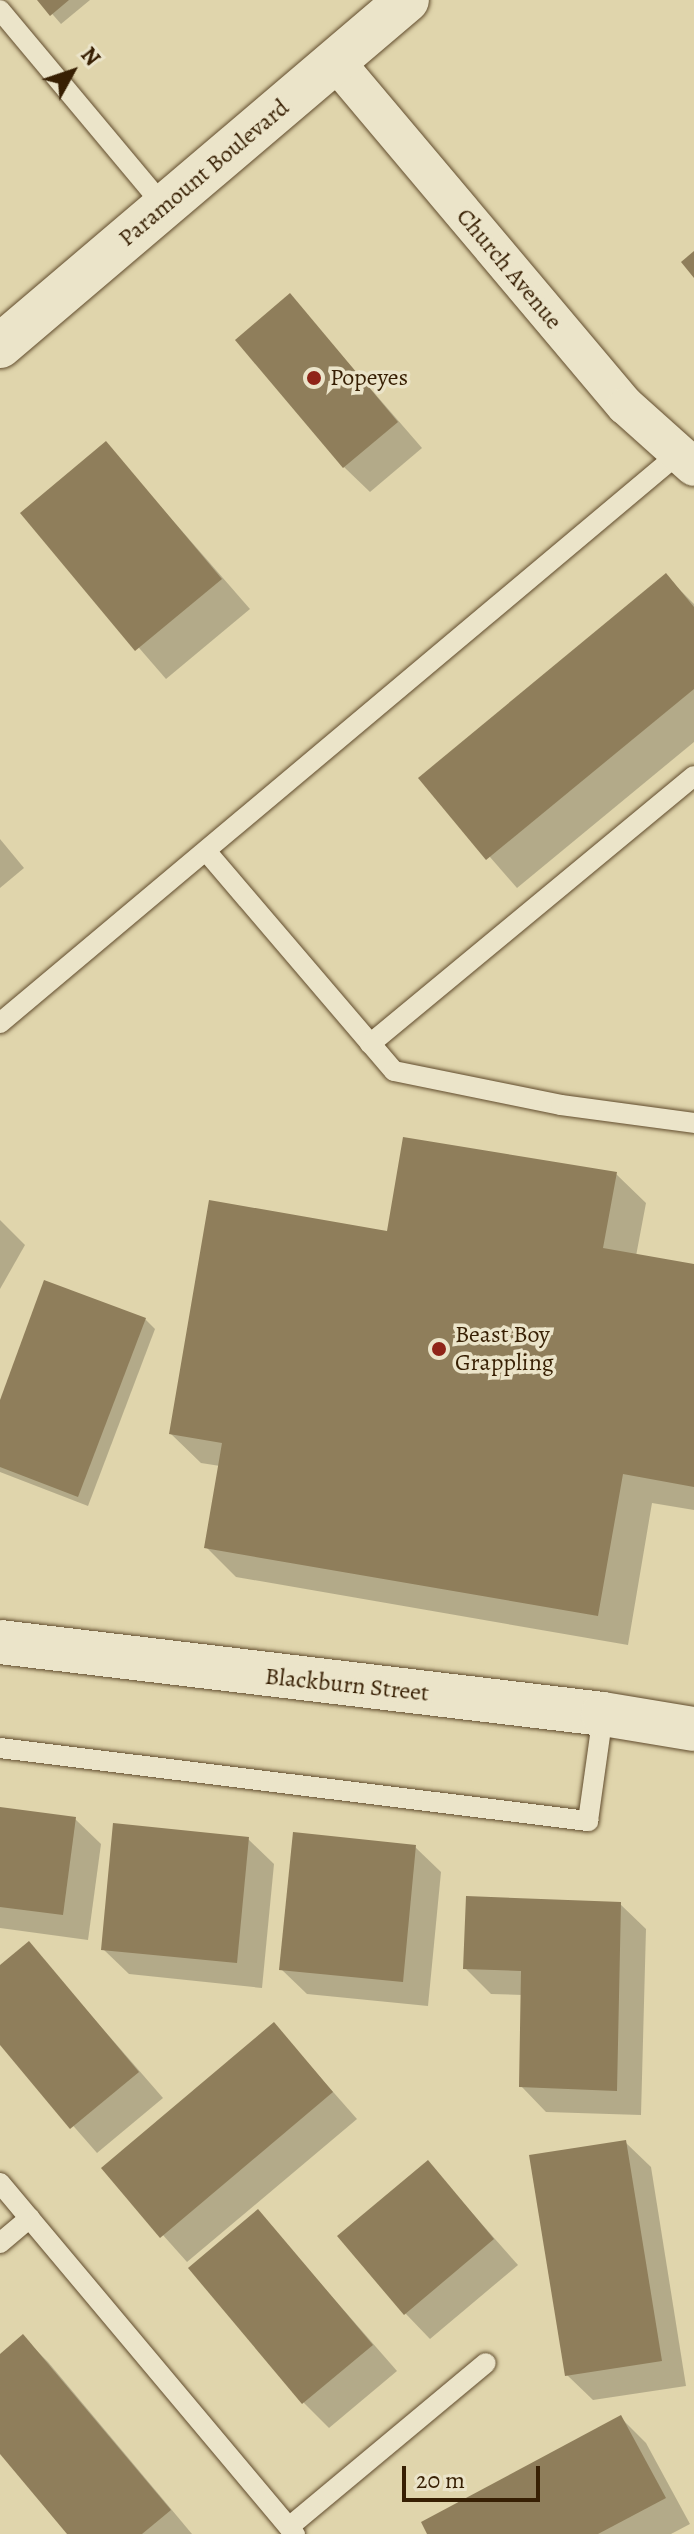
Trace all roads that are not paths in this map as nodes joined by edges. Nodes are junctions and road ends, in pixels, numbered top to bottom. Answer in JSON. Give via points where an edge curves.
{"nodes":[{"id":1,"x":407,"y":0,"type":"edge"},
{"id":2,"x":0,"y":10,"type":"edge"},
{"id":3,"x":335,"y":61,"type":"junction"},
{"id":4,"x":164,"y":206,"type":"junction"},
{"id":5,"x":0,"y":346,"type":"edge"},
{"id":6,"x":686,"y":461,"type":"edge"},
{"id":7,"x":694,"y":776,"type":"edge"},
{"id":8,"x":206,"y":851,"type":"junction"},
{"id":9,"x":0,"y":1023,"type":"edge"},
{"id":10,"x":370,"y":1044,"type":"junction"},
{"id":11,"x":694,"y":1123,"type":"edge"},
{"id":12,"x":0,"y":1642,"type":"edge"},
{"id":13,"x":603,"y":1714,"type":"junction"},
{"id":14,"x":694,"y":1729,"type":"edge"},
{"id":15,"x":0,"y":1748,"type":"edge"},
{"id":16,"x":0,"y":2183,"type":"edge"},
{"id":17,"x":30,"y":2218,"type":"junction"},
{"id":18,"x":0,"y":2243,"type":"edge"},
{"id":19,"x":486,"y":2363,"type":"dead end"},
{"id":20,"x":292,"y":2530,"type":"edge"}],
"edges":[{"from":1,"to":3,"type":"street","name":"Paramount Boulevard"},
{"from":2,"to":4,"type":"lane"},
{"from":3,"to":4,"type":"street","name":"Paramount Boulevard"},
{"from":3,"to":6,"type":"street","name":"Church Avenue","via":[[585,359]]},
{"from":4,"to":5,"type":"street","name":"Paramount Boulevard"},
{"from":6,"to":8,"type":"lane"},
{"from":7,"to":10,"type":"lane"},
{"from":8,"to":9,"type":"lane"},
{"from":8,"to":10,"type":"lane"},
{"from":10,"to":11,"type":"lane","via":[[394,1071],[561,1105]]},
{"from":12,"to":13,"type":"street","name":"Blackburn Street"},
{"from":13,"to":14,"type":"street","name":"Blackburn Street"},
{"from":13,"to":15,"type":"lane","via":[[588,1821]]},
{"from":16,"to":17,"type":"lane"},
{"from":17,"to":18,"type":"lane"},
{"from":17,"to":20,"type":"lane"},
{"from":19,"to":20,"type":"lane"}]}
